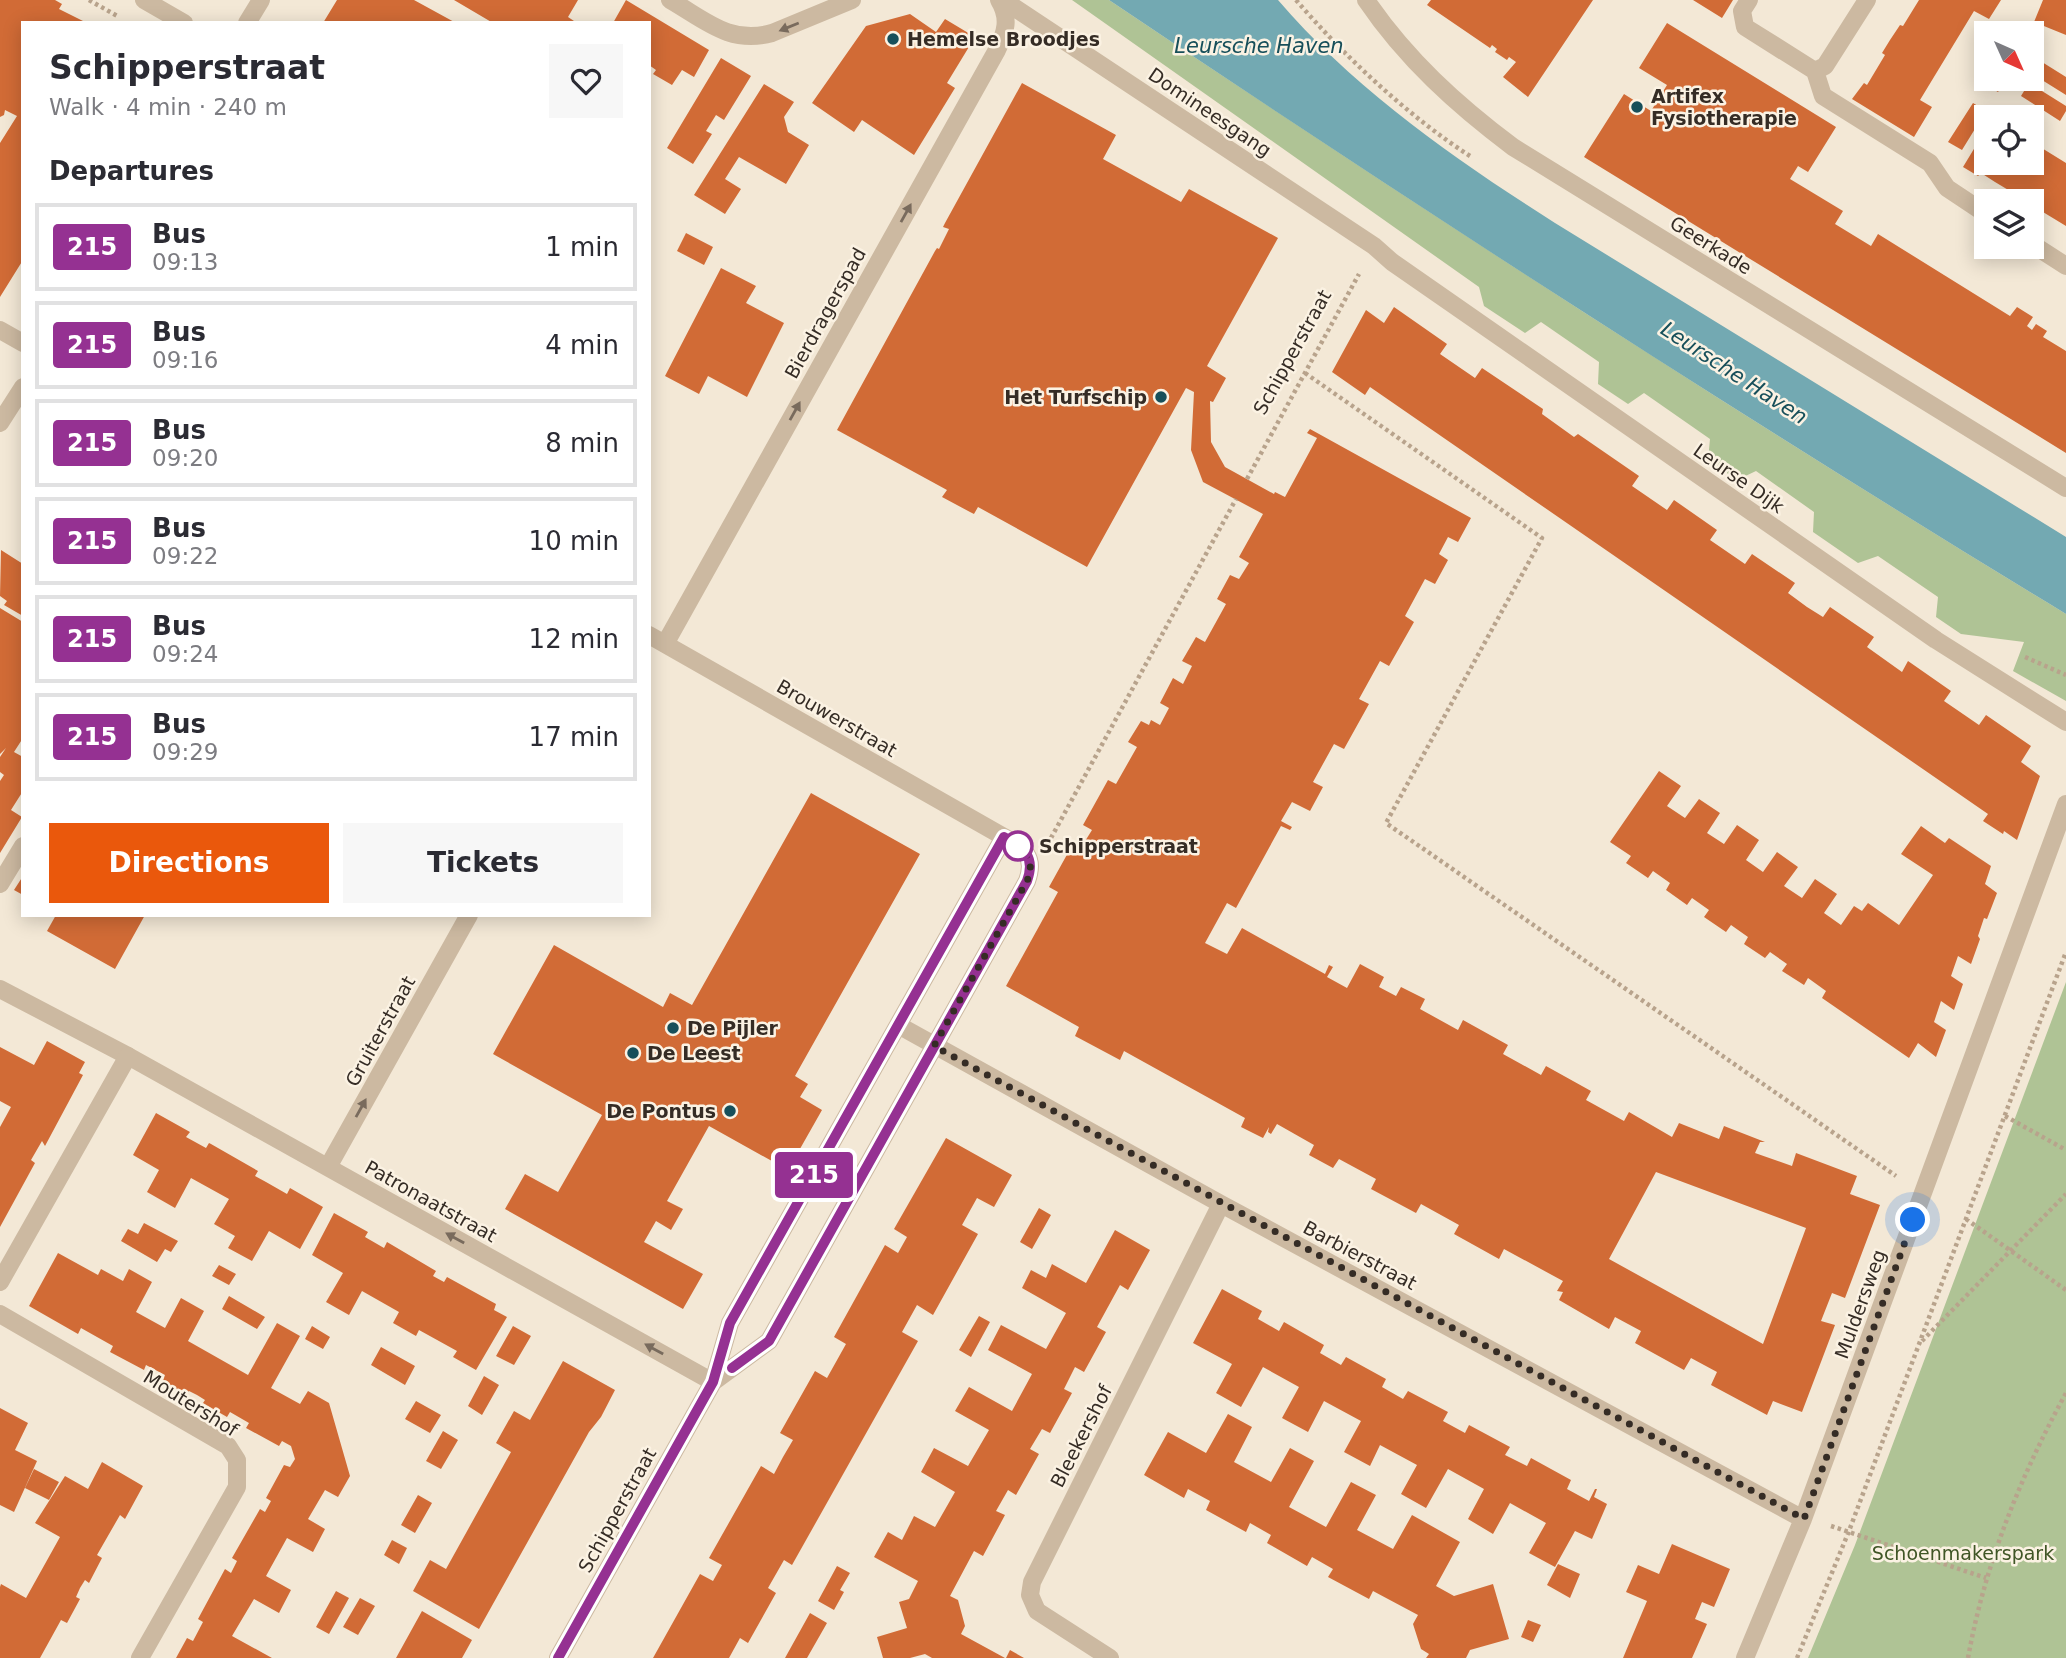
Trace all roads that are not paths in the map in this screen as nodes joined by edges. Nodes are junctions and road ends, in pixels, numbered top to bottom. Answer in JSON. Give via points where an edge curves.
{"nodes":[{"id":1,"x":144,"y":0,"type":"edge"},
{"id":2,"x":261,"y":0,"type":"edge"},
{"id":3,"x":670,"y":0,"type":"edge"},
{"id":4,"x":852,"y":0,"type":"edge"},
{"id":5,"x":1001,"y":0,"type":"edge"},
{"id":6,"x":1366,"y":0,"type":"edge"},
{"id":7,"x":1748,"y":0,"type":"edge"},
{"id":8,"x":1867,"y":0,"type":"edge"},
{"id":9,"x":181,"y":21,"type":"edge"},
{"id":10,"x":248,"y":21,"type":"edge"},
{"id":11,"x":1815,"y":71,"type":"junction"},
{"id":12,"x":1974,"y":206,"type":"edge"},
{"id":13,"x":2044,"y":252,"type":"edge"},
{"id":14,"x":1392,"y":262,"type":"joint"},
{"id":15,"x":2066,"y":266,"type":"edge"},
{"id":16,"x":0,"y":330,"type":"edge"},
{"id":17,"x":21,"y":342,"type":"edge"},
{"id":18,"x":21,"y":390,"type":"edge"},
{"id":19,"x":0,"y":423,"type":"edge"},
{"id":20,"x":2066,"y":488,"type":"edge"},
{"id":21,"x":657,"y":640,"type":"edge"},
{"id":22,"x":2066,"y":722,"type":"edge"},
{"id":23,"x":2066,"y":804,"type":"edge"},
{"id":24,"x":1004,"y":837,"type":"junction"},
{"id":25,"x":21,"y":849,"type":"edge"},
{"id":26,"x":0,"y":884,"type":"edge"},
{"id":27,"x":468,"y":917,"type":"edge"},
{"id":28,"x":0,"y":989,"type":"edge"},
{"id":29,"x":898,"y":1025,"type":"junction"},
{"id":30,"x":934,"y":1046,"type":"junction"},
{"id":31,"x":128,"y":1056,"type":"junction"},
{"id":32,"x":328,"y":1167,"type":"junction"},
{"id":33,"x":1221,"y":1204,"type":"junction"},
{"id":34,"x":0,"y":1282,"type":"edge"},
{"id":35,"x":0,"y":1314,"type":"edge"},
{"id":36,"x":713,"y":1382,"type":"junction"},
{"id":37,"x":1804,"y":1519,"type":"junction"},
{"id":38,"x":139,"y":1658,"type":"edge"},
{"id":39,"x":558,"y":1658,"type":"edge"},
{"id":40,"x":1110,"y":1658,"type":"edge"},
{"id":41,"x":1745,"y":1658,"type":"edge"}],
"edges":[{"from":1,"to":9,"type":"street"},
{"from":2,"to":10,"type":"street"},
{"from":4,"to":3,"type":"street","one_way":true,"via":[[772,33],[742,38]]},
{"from":5,"to":14,"type":"street","name":"Domineesgang"},
{"from":21,"to":5,"type":"street","name":"Bierdragerspad","one_way":true,"via":[[761,471],[997,50],[1007,22]]},
{"from":6,"to":20,"type":"street","name":"Geerkade","via":[[1406,53],[1451,98],[1513,147]]},
{"from":7,"to":11,"type":"street","via":[[1742,11],[1745,27]]},
{"from":8,"to":11,"type":"street","via":[[1825,66]]},
{"from":11,"to":12,"type":"street","via":[[1823,96],[1930,163],[1947,188]]},
{"from":13,"to":15,"type":"street"},
{"from":14,"to":22,"type":"street","name":"Leurse Dijk","via":[[1936,640]]},
{"from":16,"to":17,"type":"street"},
{"from":18,"to":19,"type":"street"},
{"from":21,"to":24,"type":"street","name":"Brouwerstraat"},
{"from":23,"to":37,"type":"street","name":"Muldersweg"},
{"from":24,"to":29,"type":"street","name":"Schipperstraat"},
{"from":24,"to":30,"type":"street","name":"Schipperstraat","via":[[1026,853],[1031,871]]},
{"from":25,"to":26,"type":"street"},
{"from":32,"to":27,"type":"street","name":"Gruiterstraat","one_way":true},
{"from":28,"to":31,"type":"street","name":"Patronaatstraat"},
{"from":29,"to":30,"type":"street","name":"Barbierstraat"},
{"from":29,"to":36,"type":"street","name":"Schipperstraat","via":[[730,1323]]},
{"from":30,"to":33,"type":"street","name":"Barbierstraat"},
{"from":30,"to":36,"type":"street","name":"Schipperstraat","via":[[769,1341]]},
{"from":31,"to":32,"type":"street","name":"Patronaatstraat"},
{"from":31,"to":34,"type":"street"},
{"from":36,"to":32,"type":"street","name":"Patronaatstraat","one_way":true},
{"from":33,"to":37,"type":"street","name":"Barbierstraat"},
{"from":33,"to":40,"type":"street","name":"Bleekershof","via":[[1032,1582],[1030,1595],[1037,1611]]},
{"from":35,"to":38,"type":"street","name":"Moutershof","via":[[228,1446],[237,1460],[237,1487]]},
{"from":36,"to":39,"type":"street","name":"Schipperstraat"},
{"from":37,"to":41,"type":"street","name":"Muldersweg"}]}
